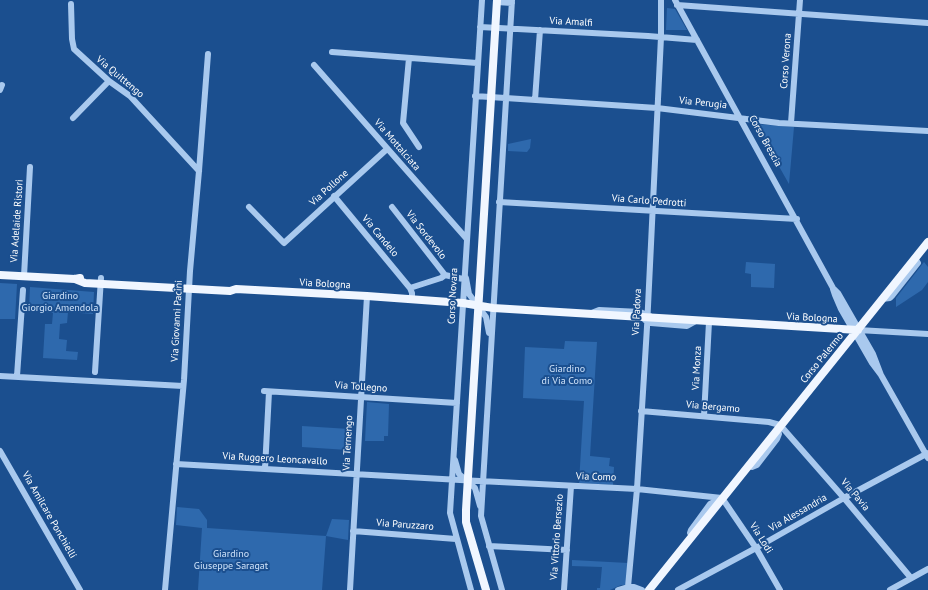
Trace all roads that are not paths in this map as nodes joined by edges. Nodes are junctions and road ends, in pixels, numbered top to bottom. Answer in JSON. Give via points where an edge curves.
{"nodes":[{"id":1,"x":482,"y":0,"type":"edge"},
{"id":2,"x":661,"y":0,"type":"edge"},
{"id":3,"x":800,"y":0,"type":"edge"},
{"id":4,"x":497,"y":1,"type":"edge"},
{"id":5,"x":512,"y":2,"type":"edge"},
{"id":6,"x":676,"y":2,"type":"edge"},
{"id":7,"x":72,"y":4,"type":"dead end"},
{"id":8,"x":799,"y":13,"type":"junction"},
{"id":9,"x":928,"y":23,"type":"edge"},
{"id":10,"x":480,"y":27,"type":"junction"},
{"id":11,"x":495,"y":28,"type":"junction"},
{"id":12,"x":511,"y":29,"type":"junction"},
{"id":13,"x":540,"y":30,"type":"junction"},
{"id":14,"x":661,"y":37,"type":"junction"},
{"id":15,"x":697,"y":40,"type":"junction"},
{"id":16,"x":332,"y":52,"type":"dead end"},
{"id":17,"x":208,"y":54,"type":"dead end"},
{"id":18,"x":409,"y":58,"type":"junction"},
{"id":19,"x":478,"y":63,"type":"junction"},
{"id":20,"x":314,"y":65,"type":"dead end"},
{"id":21,"x":109,"y":81,"type":"junction"},
{"id":22,"x":475,"y":96,"type":"junction"},
{"id":23,"x":491,"y":97,"type":"junction"},
{"id":24,"x":506,"y":98,"type":"junction"},
{"id":25,"x":535,"y":100,"type":"junction"},
{"id":26,"x":657,"y":108,"type":"junction"},
{"id":27,"x":73,"y":118,"type":"dead end"},
{"id":28,"x":740,"y":118,"type":"junction"},
{"id":29,"x":791,"y":123,"type":"junction"},
{"id":30,"x":928,"y":131,"type":"edge"},
{"id":31,"x":419,"y":147,"type":"dead end"},
{"id":32,"x":387,"y":149,"type":"junction"},
{"id":33,"x":30,"y":167,"type":"dead end"},
{"id":34,"x":199,"y":171,"type":"junction"},
{"id":35,"x":334,"y":196,"type":"junction"},
{"id":36,"x":499,"y":202,"type":"junction"},
{"id":37,"x":249,"y":207,"type":"dead end"},
{"id":38,"x":392,"y":207,"type":"dead end"},
{"id":39,"x":652,"y":211,"type":"junction"},
{"id":40,"x":797,"y":219,"type":"junction"},
{"id":41,"x":466,"y":238,"type":"junction"},
{"id":42,"x":928,"y":242,"type":"edge"},
{"id":43,"x":464,"y":264,"type":"junction"},
{"id":44,"x":0,"y":275,"type":"edge"},
{"id":45,"x":445,"y":275,"type":"junction"},
{"id":46,"x":24,"y":276,"type":"junction"},
{"id":47,"x":463,"y":279,"type":"junction"},
{"id":48,"x":100,"y":281,"type":"junction"},
{"id":49,"x":189,"y":286,"type":"junction"},
{"id":50,"x":410,"y":288,"type":"junction"},
{"id":51,"x":23,"y":290,"type":"dead end"},
{"id":52,"x":367,"y":296,"type":"junction"},
{"id":53,"x":412,"y":299,"type":"junction"},
{"id":54,"x":463,"y":303,"type":"junction"},
{"id":55,"x":477,"y":306,"type":"junction"},
{"id":56,"x":493,"y":308,"type":"junction"},
{"id":57,"x":647,"y":320,"type":"junction"},
{"id":58,"x":709,"y":322,"type":"junction"},
{"id":59,"x":857,"y":331,"type":"junction"},
{"id":60,"x":928,"y":334,"type":"edge"},
{"id":61,"x":491,"y":346,"type":"junction"},
{"id":62,"x":95,"y":372,"type":"dead end"},
{"id":63,"x":0,"y":376,"type":"edge"},
{"id":64,"x":17,"y":376,"type":"junction"},
{"id":65,"x":183,"y":386,"type":"junction"},
{"id":66,"x":360,"y":397,"type":"junction"},
{"id":67,"x":457,"y":403,"type":"junction"},
{"id":68,"x":642,"y":411,"type":"junction"},
{"id":69,"x":704,"y":416,"type":"junction"},
{"id":70,"x":779,"y":428,"type":"junction"},
{"id":71,"x":0,"y":452,"type":"edge"},
{"id":72,"x":454,"y":455,"type":"junction"},
{"id":73,"x":927,"y":455,"type":"edge"},
{"id":74,"x":176,"y":464,"type":"junction"},
{"id":75,"x":265,"y":469,"type":"junction"},
{"id":76,"x":357,"y":474,"type":"junction"},
{"id":77,"x":452,"y":480,"type":"junction"},
{"id":78,"x":468,"y":480,"type":"junction"},
{"id":79,"x":483,"y":481,"type":"junction"},
{"id":80,"x":571,"y":486,"type":"junction"},
{"id":81,"x":637,"y":489,"type":"junction"},
{"id":82,"x":844,"y":498,"type":"junction"},
{"id":83,"x":721,"y":501,"type":"junction"},
{"id":84,"x":481,"y":516,"type":"junction"},
{"id":85,"x":353,"y":531,"type":"junction"},
{"id":86,"x":456,"y":539,"type":"junction"},
{"id":87,"x":489,"y":546,"type":"junction"},
{"id":88,"x":756,"y":548,"type":"junction"},
{"id":89,"x":567,"y":550,"type":"junction"},
{"id":90,"x":928,"y":569,"type":"edge"},
{"id":91,"x":911,"y":578,"type":"junction"},
{"id":92,"x":628,"y":587,"type":"junction"},
{"id":93,"x":80,"y":590,"type":"edge"},
{"id":94,"x":165,"y":590,"type":"edge"},
{"id":95,"x":350,"y":590,"type":"edge"},
{"id":96,"x":471,"y":590,"type":"edge"},
{"id":97,"x":486,"y":590,"type":"edge"},
{"id":98,"x":502,"y":590,"type":"edge"},
{"id":99,"x":564,"y":590,"type":"edge"},
{"id":100,"x":618,"y":590,"type":"edge"},
{"id":101,"x":642,"y":590,"type":"edge"},
{"id":102,"x":649,"y":590,"type":"edge"},
{"id":103,"x":678,"y":590,"type":"edge"},
{"id":104,"x":780,"y":590,"type":"edge"},
{"id":105,"x":890,"y":590,"type":"edge"}],
"edges":[{"from":1,"to":10,"type":"street","name":"Corso Novara"},
{"from":2,"to":14,"type":"street","name":"Via Padova"},
{"from":3,"to":8,"type":"street","name":"Corso Verona"},
{"from":4,"to":5,"type":"street"},
{"from":4,"to":11,"type":"main road"},
{"from":5,"to":12,"type":"street"},
{"from":6,"to":8,"type":"street"},
{"from":6,"to":15,"type":"street","name":"Corso Brescia"},
{"from":7,"to":21,"type":"street","name":"Via Quittengo","via":[[74,49]]},
{"from":8,"to":9,"type":"street"},
{"from":8,"to":29,"type":"street","name":"Corso Verona"},
{"from":10,"to":11,"type":"street","name":"Via Amalfi"},
{"from":10,"to":19,"type":"street","name":"Corso Novara"},
{"from":11,"to":12,"type":"street","name":"Via Amalfi"},
{"from":11,"to":23,"type":"main road"},
{"from":12,"to":13,"type":"street","name":"Via Amalfi"},
{"from":12,"to":24,"type":"street"},
{"from":13,"to":14,"type":"street","name":"Via Amalfi"},
{"from":13,"to":25,"type":"street"},
{"from":14,"to":15,"type":"street","name":"Via Amalfi"},
{"from":14,"to":26,"type":"street","name":"Via Padova"},
{"from":15,"to":28,"type":"street","name":"Corso Brescia"},
{"from":16,"to":18,"type":"street"},
{"from":17,"to":34,"type":"street","name":"Via Giovanni Pacini"},
{"from":18,"to":19,"type":"street"},
{"from":18,"to":31,"type":"street","via":[[403,123]]},
{"from":19,"to":22,"type":"street","name":"Corso Novara"},
{"from":20,"to":32,"type":"street","name":"Via Mottalciata"},
{"from":21,"to":27,"type":"street"},
{"from":21,"to":34,"type":"street","name":"Via Quittengo","via":[[130,96]]},
{"from":22,"to":23,"type":"street","name":"Via Perugia"},
{"from":22,"to":41,"type":"street","name":"Corso Novara"},
{"from":23,"to":24,"type":"street","name":"Via Perugia"},
{"from":23,"to":55,"type":"main road"},
{"from":24,"to":25,"type":"street","name":"Via Perugia"},
{"from":24,"to":36,"type":"street"},
{"from":25,"to":26,"type":"street","name":"Via Perugia"},
{"from":26,"to":28,"type":"street","name":"Via Perugia"},
{"from":26,"to":39,"type":"street","name":"Via Padova"},
{"from":28,"to":29,"type":"street","name":"Via Perugia"},
{"from":28,"to":40,"type":"street","name":"Corso Brescia"},
{"from":29,"to":30,"type":"street","name":"Via Perugia"},
{"from":32,"to":35,"type":"street","name":"Via Pollone"},
{"from":32,"to":41,"type":"street","name":"Via Mottalciata"},
{"from":33,"to":46,"type":"street","name":"Via Adelaide Ristori"},
{"from":34,"to":49,"type":"street","name":"Via Giovanni Pacini"},
{"from":35,"to":37,"type":"street","name":"Via Pollone","via":[[284,242]]},
{"from":35,"to":50,"type":"street","name":"Via Candelo"},
{"from":36,"to":39,"type":"street","name":"Via Carlo Pedrotti"},
{"from":36,"to":56,"type":"street"},
{"from":38,"to":45,"type":"street","name":"Via Sordevolo"},
{"from":39,"to":40,"type":"street","name":"Via Carlo Pedrotti"},
{"from":39,"to":57,"type":"street","name":"Via Padova"},
{"from":40,"to":59,"type":"street","name":"Corso Brescia","via":[[833,288],[839,306]]},
{"from":41,"to":43,"type":"street","name":"Corso Novara"},
{"from":42,"to":59,"type":"main road","name":"Corso Palermo"},
{"from":43,"to":47,"type":"street","name":"Corso Novara"},
{"from":43,"to":55,"type":"street","via":[[468,294]]},
{"from":44,"to":46,"type":"main road","name":"Via Bologna"},
{"from":45,"to":47,"type":"street"},
{"from":45,"to":50,"type":"street"},
{"from":46,"to":48,"type":"main road","name":"Via Bologna","via":[[75,279],[84,282]]},
{"from":47,"to":54,"type":"street","name":"Corso Novara"},
{"from":48,"to":49,"type":"main road","name":"Via Bologna"},
{"from":48,"to":62,"type":"street"},
{"from":49,"to":52,"type":"main road","name":"Via Bologna","via":[[230,291]]},
{"from":49,"to":65,"type":"street","name":"Via Giovanni Pacini"},
{"from":50,"to":53,"type":"street"},
{"from":51,"to":64,"type":"street"},
{"from":52,"to":53,"type":"main road","name":"Via Bologna"},
{"from":52,"to":66,"type":"street","name":"Via Ternengo"},
{"from":53,"to":54,"type":"main road","name":"Via Bologna"},
{"from":54,"to":55,"type":"main road","name":"Via Bologna"},
{"from":54,"to":67,"type":"street","name":"Corso Novara"},
{"from":55,"to":56,"type":"main road","name":"Via Bologna"},
{"from":55,"to":61,"type":"street","via":[[486,317]]},
{"from":55,"to":78,"type":"main road"},
{"from":56,"to":57,"type":"main road","name":"Via Bologna"},
{"from":56,"to":61,"type":"street"},
{"from":57,"to":58,"type":"main road","name":"Via Bologna"},
{"from":57,"to":68,"type":"street","name":"Via Padova"},
{"from":58,"to":59,"type":"main road","name":"Via Bologna"},
{"from":58,"to":69,"type":"street","name":"Via Monza"},
{"from":59,"to":60,"type":"street","name":"Via Bologna"},
{"from":59,"to":70,"type":"main road","name":"Corso Palermo"},
{"from":59,"to":73,"type":"street","name":"Corso Brescia","via":[[872,363],[882,375]]},
{"from":61,"to":79,"type":"street"},
{"from":63,"to":64,"type":"street"},
{"from":64,"to":65,"type":"street"},
{"from":65,"to":74,"type":"street","name":"Via Giovanni Pacini"},
{"from":66,"to":67,"type":"street","name":"Via Tollegno"},
{"from":66,"to":75,"type":"street","name":"Via Tollegno","via":[[267,392]]},
{"from":66,"to":76,"type":"street","name":"Via Ternengo"},
{"from":67,"to":72,"type":"street","name":"Corso Novara"},
{"from":68,"to":69,"type":"street","name":"Via Bergamo"},
{"from":68,"to":81,"type":"street","name":"Via Padova"},
{"from":69,"to":70,"type":"street","name":"Via Bergamo","via":[[769,422]]},
{"from":70,"to":82,"type":"street","name":"Via Pavia"},
{"from":70,"to":83,"type":"main road","name":"Corso Palermo"},
{"from":71,"to":93,"type":"street","name":"Via Amilcare Ponchielli"},
{"from":72,"to":77,"type":"street","name":"Corso Novara"},
{"from":72,"to":78,"type":"street","via":[[459,473]]},
{"from":73,"to":82,"type":"street","name":"Via Alessandria"},
{"from":74,"to":75,"type":"street","name":"Via Ruggero Leoncavallo"},
{"from":74,"to":94,"type":"street","name":"Via Giovanni Pacini"},
{"from":75,"to":76,"type":"street","name":"Via Ruggero Leoncavallo"},
{"from":76,"to":77,"type":"street","name":"Via Ruggero Leoncavallo"},
{"from":76,"to":85,"type":"street","name":"Via Ternengo"},
{"from":77,"to":78,"type":"street","name":"Via Ruggero Leoncavallo"},
{"from":77,"to":86,"type":"street","name":"Corso Novara","via":[[450,513]]},
{"from":78,"to":79,"type":"street","name":"Via Como"},
{"from":78,"to":84,"type":"street","via":[[475,488]]},
{"from":78,"to":97,"type":"main road","via":[[466,522]]},
{"from":79,"to":80,"type":"street","name":"Via Como"},
{"from":79,"to":84,"type":"street"},
{"from":80,"to":81,"type":"street","name":"Via Como"},
{"from":80,"to":89,"type":"street","name":"Via Vittorio Bersezio"},
{"from":81,"to":83,"type":"street","name":"Via Como"},
{"from":81,"to":92,"type":"street","name":"Via Padova"},
{"from":82,"to":88,"type":"street","name":"Via Alessandria"},
{"from":82,"to":91,"type":"street","name":"Via Pavia"},
{"from":83,"to":88,"type":"street","name":"Via Lodi"},
{"from":83,"to":102,"type":"main road","name":"Corso Palermo"},
{"from":84,"to":87,"type":"street"},
{"from":85,"to":86,"type":"street","name":"Via Paruzzaro"},
{"from":85,"to":95,"type":"street","name":"Via Ternengo"},
{"from":86,"to":96,"type":"street","name":"Corso Novara"},
{"from":87,"to":89,"type":"street"},
{"from":87,"to":98,"type":"street"},
{"from":88,"to":103,"type":"street","name":"Via Alessandria"},
{"from":88,"to":104,"type":"street","name":"Via Lodi"},
{"from":89,"to":99,"type":"street","name":"Via Vittorio Bersezio"},
{"from":90,"to":91,"type":"street"},
{"from":91,"to":105,"type":"street"},
{"from":92,"to":100,"type":"street"},
{"from":92,"to":101,"type":"street"}]}
